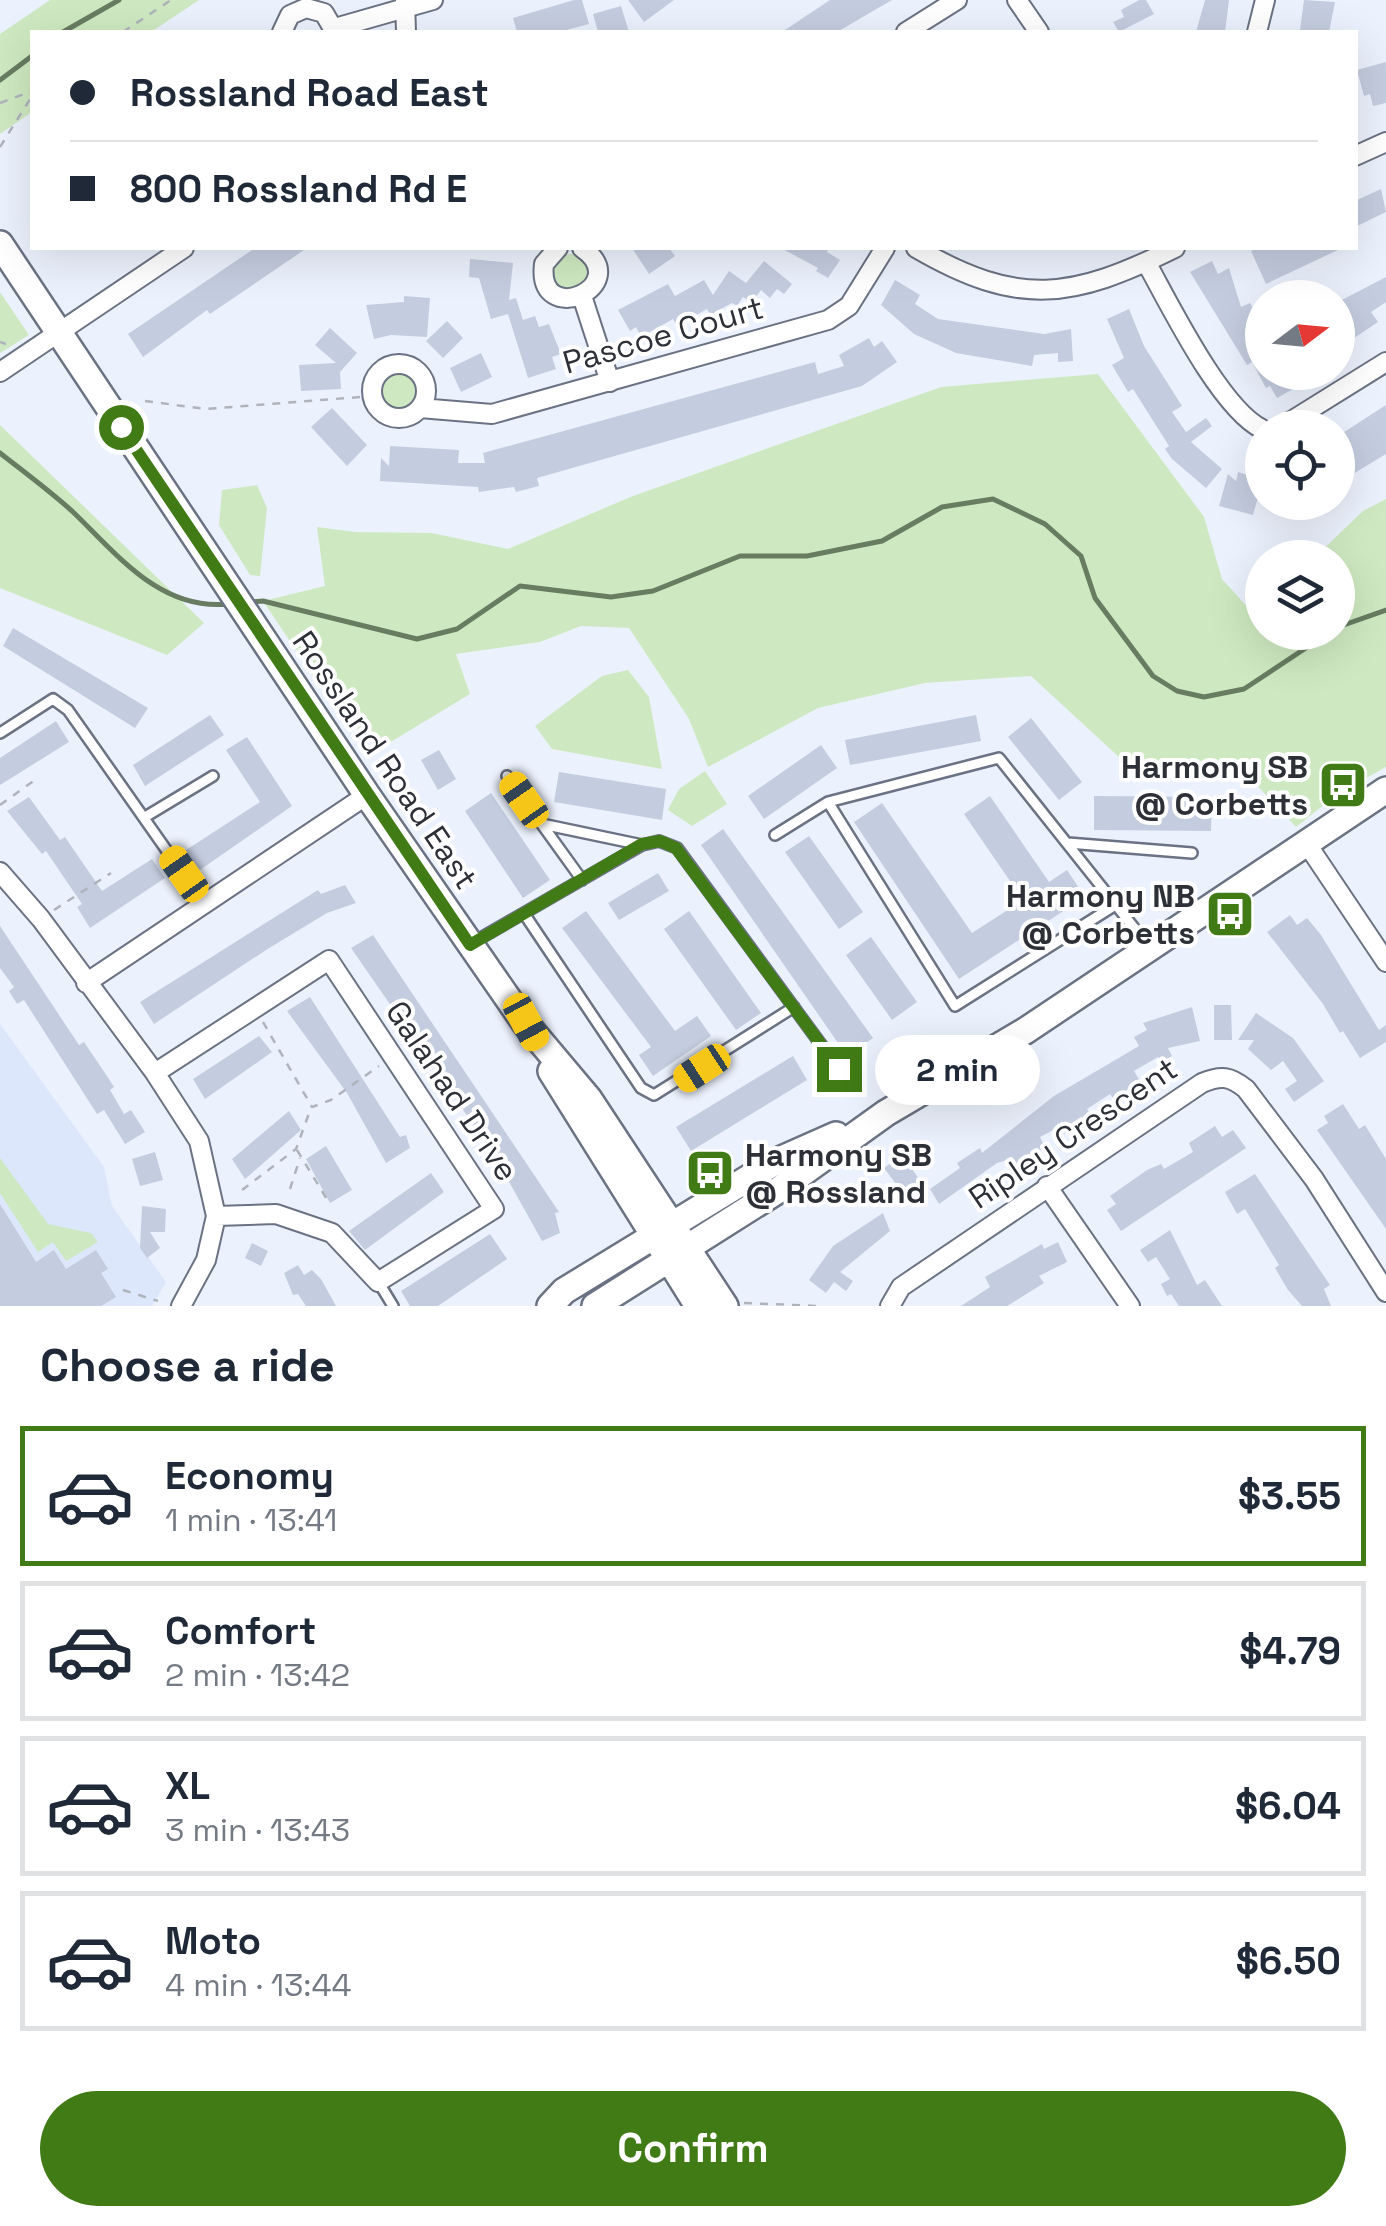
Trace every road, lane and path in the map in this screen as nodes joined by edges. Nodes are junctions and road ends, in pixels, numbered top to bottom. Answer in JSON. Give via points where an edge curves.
{"nodes":[{"id":1,"x":172,"y":0,"type":"edge"},
{"id":2,"x":434,"y":0,"type":"edge"},
{"id":3,"x":957,"y":0,"type":"edge"},
{"id":4,"x":1017,"y":0,"type":"edge"},
{"id":5,"x":1265,"y":0,"type":"edge"},
{"id":6,"x":405,"y":4,"type":"edge"},
{"id":7,"x":126,"y":30,"type":"edge"},
{"id":8,"x":283,"y":30,"type":"edge"},
{"id":9,"x":335,"y":30,"type":"edge"},
{"id":10,"x":406,"y":30,"type":"edge"},
{"id":11,"x":909,"y":30,"type":"edge"},
{"id":12,"x":1038,"y":30,"type":"edge"},
{"id":13,"x":1258,"y":30,"type":"edge"},
{"id":14,"x":30,"y":94,"type":"edge"},
{"id":15,"x":30,"y":97,"type":"edge"},
{"id":16,"x":0,"y":102,"type":"edge"},
{"id":17,"x":1386,"y":142,"type":"edge"},
{"id":18,"x":0,"y":148,"type":"edge"},
{"id":19,"x":1358,"y":155,"type":"edge"},
{"id":20,"x":0,"y":244,"type":"edge"},
{"id":21,"x":181,"y":250,"type":"edge"},
{"id":22,"x":556,"y":250,"type":"edge"},
{"id":23,"x":584,"y":250,"type":"edge"},
{"id":24,"x":884,"y":250,"type":"edge"},
{"id":25,"x":919,"y":250,"type":"edge"},
{"id":26,"x":1171,"y":250,"type":"edge"},
{"id":27,"x":1146,"y":262,"type":"junction"},
{"id":28,"x":582,"y":296,"type":"junction"},
{"id":29,"x":59,"y":334,"type":"junction"},
{"id":30,"x":0,"y":342,"type":"edge"},
{"id":31,"x":6,"y":344,"type":"dead end"},
{"id":32,"x":1386,"y":362,"type":"edge"},
{"id":33,"x":0,"y":372,"type":"edge"},
{"id":34,"x":610,"y":382,"type":"junction"},
{"id":35,"x":373,"y":396,"type":"junction"},
{"id":36,"x":145,"y":401,"type":"dead end"},
{"id":37,"x":420,"y":408,"type":"junction"},
{"id":38,"x":1309,"y":410,"type":"edge"},
{"id":39,"x":1245,"y":415,"type":"edge"},
{"id":40,"x":0,"y":733,"type":"edge"},
{"id":41,"x":214,"y":776,"type":"dead end"},
{"id":42,"x":508,"y":776,"type":"dead end"},
{"id":43,"x":39,"y":777,"type":"dead end"},
{"id":44,"x":1386,"y":790,"type":"edge"},
{"id":45,"x":367,"y":795,"type":"junction"},
{"id":46,"x":828,"y":802,"type":"junction"},
{"id":47,"x":0,"y":805,"type":"edge"},
{"id":48,"x":145,"y":818,"type":"junction"},
{"id":49,"x":542,"y":824,"type":"junction"},
{"id":50,"x":775,"y":835,"type":"dead end"},
{"id":51,"x":1068,"y":843,"type":"junction"},
{"id":52,"x":642,"y":844,"type":"junction"},
{"id":53,"x":1307,"y":844,"type":"junction"},
{"id":54,"x":1192,"y":853,"type":"dead end"},
{"id":55,"x":0,"y":872,"type":"edge"},
{"id":56,"x":111,"y":874,"type":"dead end"},
{"id":57,"x":582,"y":880,"type":"junction"},
{"id":58,"x":1117,"y":904,"type":"junction"},
{"id":59,"x":205,"y":905,"type":"junction"},
{"id":60,"x":525,"y":915,"type":"junction"},
{"id":61,"x":41,"y":918,"type":"junction"},
{"id":62,"x":470,"y":945,"type":"junction"},
{"id":63,"x":1150,"y":948,"type":"junction"},
{"id":64,"x":1386,"y":962,"type":"edge"},
{"id":65,"x":86,"y":983,"type":"junction"},
{"id":66,"x":794,"y":1007,"type":"junction"},
{"id":67,"x":256,"y":1008,"type":"junction"},
{"id":68,"x":392,"y":1056,"type":"junction"},
{"id":69,"x":839,"y":1069,"type":"dead end"},
{"id":70,"x":155,"y":1072,"type":"junction"},
{"id":71,"x":312,"y":1107,"type":"junction"},
{"id":72,"x":886,"y":1113,"type":"junction"},
{"id":73,"x":296,"y":1148,"type":"junction"},
{"id":74,"x":301,"y":1156,"type":"junction"},
{"id":75,"x":1047,"y":1186,"type":"junction"},
{"id":76,"x":290,"y":1189,"type":"dead end"},
{"id":77,"x":242,"y":1190,"type":"dead end"},
{"id":78,"x":328,"y":1202,"type":"dead end"},
{"id":79,"x":216,"y":1216,"type":"junction"},
{"id":80,"x":663,"y":1231,"type":"junction"},
{"id":81,"x":678,"y":1254,"type":"junction"},
{"id":82,"x":378,"y":1282,"type":"junction"},
{"id":83,"x":123,"y":1290,"type":"dead end"},
{"id":84,"x":1386,"y":1292,"type":"edge"},
{"id":85,"x":158,"y":1301,"type":"dead end"},
{"id":86,"x":734,"y":1304,"type":"edge"},
{"id":87,"x":181,"y":1306,"type":"edge"},
{"id":88,"x":393,"y":1306,"type":"edge"},
{"id":89,"x":550,"y":1306,"type":"edge"},
{"id":90,"x":595,"y":1306,"type":"edge"},
{"id":91,"x":698,"y":1306,"type":"edge"},
{"id":92,"x":818,"y":1306,"type":"edge"},
{"id":93,"x":890,"y":1306,"type":"edge"},
{"id":94,"x":1130,"y":1306,"type":"edge"}],
"edges":[{"from":1,"to":7,"type":"path"},
{"from":2,"to":6,"type":"street"},
{"from":3,"to":11,"type":"street"},
{"from":4,"to":12,"type":"street"},
{"from":5,"to":13,"type":"street"},
{"from":6,"to":9,"type":"street"},
{"from":6,"to":10,"type":"street"},
{"from":8,"to":9,"type":"street","via":[[290,16],[306,8],[324,12]]},
{"from":14,"to":16,"type":"path"},
{"from":15,"to":18,"type":"path"},
{"from":17,"to":19,"type":"street"},
{"from":20,"to":29,"type":"main road","name":"Rossland Road East"},
{"from":21,"to":29,"type":"street"},
{"from":22,"to":28,"type":"street","via":[[544,264],[545,282],[556,296]]},
{"from":23,"to":28,"type":"street","via":[[597,274]]},
{"from":24,"to":34,"type":"street","name":"Pascoe Court","via":[[836,316]]},
{"from":25,"to":27,"type":"street","via":[[962,275],[1008,288],[1067,290]]},
{"from":26,"to":27,"type":"street"},
{"from":27,"to":39,"type":"street","via":[[1188,339]]},
{"from":28,"to":34,"type":"street"},
{"from":29,"to":33,"type":"street"},
{"from":29,"to":45,"type":"main road","name":"Rossland Road East"},
{"from":30,"to":31,"type":"path"},
{"from":32,"to":38,"type":"street"},
{"from":34,"to":37,"type":"street","name":"Pascoe Court","via":[[492,414]]},
{"from":35,"to":36,"type":"path","via":[[206,409]]},
{"from":35,"to":37,"type":"street","name":"Pascoe Court","via":[[389,416],[406,417]]},
{"from":35,"to":37,"type":"street","via":[[381,371],[406,364],[425,382]]},
{"from":40,"to":48,"type":"lane","via":[[53,699],[68,710]]},
{"from":41,"to":48,"type":"lane"},
{"from":42,"to":49,"type":"lane"},
{"from":43,"to":47,"type":"path"},
{"from":44,"to":53,"type":"main road"},
{"from":45,"to":59,"type":"street"},
{"from":45,"to":62,"type":"main road","name":"Rossland Road East"},
{"from":46,"to":50,"type":"lane"},
{"from":46,"to":51,"type":"lane","via":[[999,758]]},
{"from":46,"to":58,"type":"lane","via":[[955,1006]]},
{"from":48,"to":59,"type":"lane"},
{"from":49,"to":52,"type":"lane"},
{"from":49,"to":57,"type":"lane"},
{"from":51,"to":54,"type":"lane"},
{"from":51,"to":58,"type":"lane"},
{"from":52,"to":57,"type":"lane"},
{"from":52,"to":66,"type":"lane","via":[[660,841],[676,848]]},
{"from":53,"to":63,"type":"main road"},
{"from":53,"to":64,"type":"street"},
{"from":55,"to":61,"type":"street"},
{"from":56,"to":61,"type":"path"},
{"from":57,"to":60,"type":"lane"},
{"from":58,"to":63,"type":"lane"},
{"from":59,"to":65,"type":"street"},
{"from":60,"to":62,"type":"lane"},
{"from":60,"to":66,"type":"lane","via":[[641,1088],[654,1095]]},
{"from":61,"to":65,"type":"street"},
{"from":62,"to":80,"type":"main road","name":"Rossland Road East","via":[[588,1099]]},
{"from":63,"to":72,"type":"main road"},
{"from":65,"to":70,"type":"street"},
{"from":66,"to":69,"type":"lane"},
{"from":67,"to":68,"type":"street","name":"Galahad Drive","via":[[329,960]]},
{"from":67,"to":70,"type":"street","name":"Galahad Drive"},
{"from":67,"to":71,"type":"path"},
{"from":68,"to":71,"type":"path"},
{"from":68,"to":82,"type":"street","name":"Galahad Drive","via":[[494,1209]]},
{"from":70,"to":79,"type":"street","via":[[199,1141]]},
{"from":71,"to":73,"type":"path"},
{"from":72,"to":80,"type":"main road","via":[[774,1162]]},
{"from":72,"to":81,"type":"main road"},
{"from":73,"to":74,"type":"path"},
{"from":73,"to":77,"type":"path"},
{"from":74,"to":76,"type":"path"},
{"from":74,"to":78,"type":"path"},
{"from":75,"to":84,"type":"street","name":"Ripley Crescent","via":[[1202,1083],[1232,1078],[1314,1178]]},
{"from":75,"to":93,"type":"street","name":"Ripley Crescent","via":[[900,1286]]},
{"from":75,"to":94,"type":"street"},
{"from":79,"to":82,"type":"street","via":[[276,1214],[332,1232]]},
{"from":79,"to":87,"type":"street","via":[[206,1260]]},
{"from":80,"to":81,"type":"main road","name":"Rossland Road East"},
{"from":80,"to":89,"type":"main road"},
{"from":81,"to":86,"type":"main road","name":"Rossland Road East"},
{"from":81,"to":90,"type":"main road"},
{"from":81,"to":91,"type":"main road","name":"Rossland Road East"},
{"from":82,"to":88,"type":"lane"},
{"from":83,"to":85,"type":"path"},
{"from":86,"to":92,"type":"path"}]}
